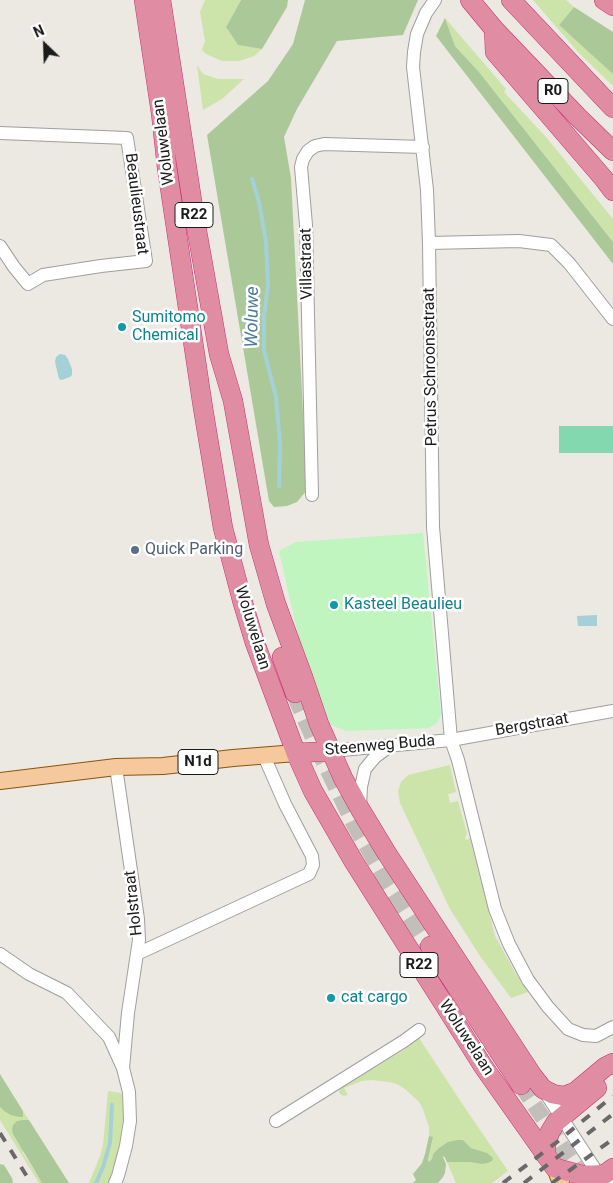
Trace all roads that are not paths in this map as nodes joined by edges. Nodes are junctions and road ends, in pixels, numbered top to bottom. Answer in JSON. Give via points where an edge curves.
{"nodes":[{"id":1,"x":144,"y":0,"type":"edge"},
{"id":2,"x":161,"y":0,"type":"edge"},
{"id":3,"x":435,"y":0,"type":"edge"},
{"id":4,"x":470,"y":0,"type":"edge"},
{"id":5,"x":511,"y":0,"type":"edge"},
{"id":6,"x":604,"y":0,"type":"edge"},
{"id":7,"x":613,"y":6,"type":"edge"},
{"id":8,"x":494,"y":29,"type":"junction"},
{"id":9,"x":613,"y":108,"type":"edge"},
{"id":10,"x":0,"y":133,"type":"edge"},
{"id":11,"x":423,"y":147,"type":"junction"},
{"id":12,"x":613,"y":151,"type":"edge"},
{"id":13,"x":613,"y":191,"type":"edge"},
{"id":14,"x":429,"y":243,"type":"junction"},
{"id":15,"x":0,"y":246,"type":"edge"},
{"id":16,"x":613,"y":319,"type":"edge"},
{"id":17,"x":219,"y":354,"type":"junction"},
{"id":18,"x":312,"y":495,"type":"dead end"},
{"id":19,"x":295,"y":693,"type":"tunnel mouth"},
{"id":20,"x":613,"y":711,"type":"edge"},
{"id":21,"x":451,"y":740,"type":"junction"},
{"id":22,"x":390,"y":746,"type":"junction"},
{"id":23,"x":330,"y":751,"type":"junction"},
{"id":24,"x":296,"y":753,"type":"junction"},
{"id":25,"x":264,"y":756,"type":"junction"},
{"id":26,"x":116,"y":767,"type":"junction"},
{"id":27,"x":0,"y":781,"type":"edge"},
{"id":28,"x":360,"y":809,"type":"junction"},
{"id":29,"x":430,"y":946,"type":"tunnel mouth"},
{"id":30,"x":0,"y":954,"type":"edge"},
{"id":31,"x":136,"y":954,"type":"junction"},
{"id":32,"x":613,"y":1027,"type":"edge"},
{"id":33,"x":419,"y":1030,"type":"dead end"},
{"id":34,"x":613,"y":1063,"type":"edge"},
{"id":35,"x":123,"y":1068,"type":"junction"},
{"id":36,"x":613,"y":1073,"type":"edge"},
{"id":37,"x":532,"y":1083,"type":"junction"},
{"id":38,"x":561,"y":1118,"type":"junction"},
{"id":39,"x":276,"y":1121,"type":"dead end"},
{"id":40,"x":554,"y":1169,"type":"edge"},
{"id":41,"x":608,"y":1175,"type":"edge"},
{"id":42,"x":115,"y":1183,"type":"edge"}],
"edges":[{"from":1,"to":24,"type":"highway","name":"Woluwelaan","number":"R22","via":[[223,528],[255,643]]},
{"from":2,"to":17,"type":"highway","name":"Woluwelaan","number":"R22"},
{"from":3,"to":11,"type":"street","name":"Petrus Schroonsstraat","via":[[417,34],[414,52]]},
{"from":4,"to":8,"type":"highway","number":"R0"},
{"from":5,"to":9,"type":"highway","number":"R0"},
{"from":6,"to":7,"type":"highway"},
{"from":8,"to":12,"type":"highway","number":"R0"},
{"from":8,"to":13,"type":"highway","via":[[496,52]]},
{"from":10,"to":15,"type":"street","name":"Beaulieustraat","via":[[127,138],[146,261],[42,275],[28,284]]},
{"from":11,"to":14,"type":"street","name":"Petrus Schroonsstraat"},
{"from":11,"to":18,"type":"street","name":"Villastraat","via":[[324,144],[315,146],[303,159]]},
{"from":14,"to":16,"type":"street","via":[[519,241],[551,245],[569,262]]},
{"from":14,"to":21,"type":"street","name":"Petrus Schroonsstraat","via":[[433,527]]},
{"from":17,"to":19,"type":"highway","name":"Woluwelaan","number":"R22","via":[[220,405],[252,554],[273,631]]},
{"from":17,"to":23,"type":"highway","name":"Woluwelaan","via":[[233,401],[259,545],[276,604]]},
{"from":20,"to":21,"type":"street","name":"Bergstraat"},
{"from":21,"to":22,"type":"street","name":"Steenweg Buda"},
{"from":21,"to":32,"type":"street","name":"Steenweg Buda","via":[[495,909],[528,980],[568,1029],[590,1036],[602,1034]]},
{"from":22,"to":23,"type":"street","name":"Steenweg Buda"},
{"from":22,"to":28,"type":"street","via":[[374,757],[365,769]]},
{"from":23,"to":24,"type":"highway","name":"Steenweg Buda"},
{"from":23,"to":28,"type":"highway","name":"Woluwelaan"},
{"from":24,"to":25,"type":"main road","name":"Steenweg Buda","number":"N1d"},
{"from":24,"to":40,"type":"highway","name":"Woluwelaan","number":"R22","via":[[313,791],[354,862],[483,1066]]},
{"from":25,"to":26,"type":"main road","name":"Steenweg Buda","number":"N1d"},
{"from":25,"to":31,"type":"street","via":[[312,856],[309,874]]},
{"from":26,"to":27,"type":"main road","name":"Steenweg Buda","number":"N1d"},
{"from":26,"to":31,"type":"street","name":"Holstraat","via":[[138,919]]},
{"from":28,"to":37,"type":"highway","name":"Woluwelaan"},
{"from":29,"to":37,"type":"highway","name":"Woluwelaan","number":"R22"},
{"from":30,"to":35,"type":"street","via":[[66,993],[109,1037]]},
{"from":31,"to":35,"type":"street","name":"Holstraat"},
{"from":33,"to":39,"type":"street"},
{"from":34,"to":37,"type":"highway","via":[[575,1092],[564,1096]]},
{"from":35,"to":42,"type":"street","via":[[129,1092],[130,1120]]},
{"from":36,"to":38,"type":"highway"},
{"from":37,"to":38,"type":"street"},
{"from":38,"to":40,"type":"highway","via":[[550,1132],[546,1144]]},
{"from":38,"to":41,"type":"street"},
{"from":40,"to":41,"type":"highway","via":[[582,1175]]}]}
